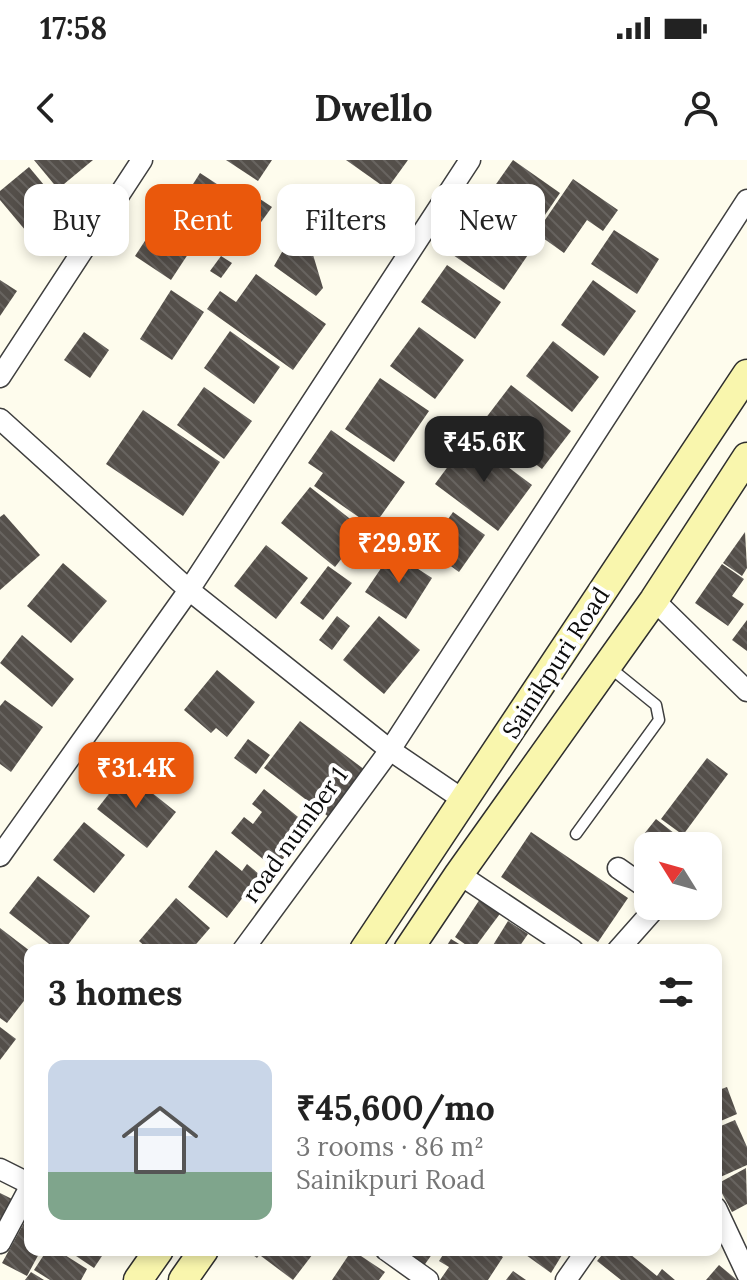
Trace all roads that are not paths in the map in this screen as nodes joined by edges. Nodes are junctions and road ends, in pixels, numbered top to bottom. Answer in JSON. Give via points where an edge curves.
{"nodes":[{"id":1,"x":142,"y":160,"type":"edge"},
{"id":2,"x":470,"y":160,"type":"edge"},
{"id":3,"x":747,"y":200,"type":"edge"},
{"id":4,"x":747,"y":374,"type":"edge"},
{"id":5,"x":0,"y":377,"type":"edge"},
{"id":6,"x":0,"y":419,"type":"edge"},
{"id":7,"x":707,"y":435,"type":"junction"},
{"id":8,"x":746,"y":459,"type":"edge"},
{"id":9,"x":189,"y":590,"type":"junction"},
{"id":10,"x":654,"y":600,"type":"junction"},
{"id":11,"x":607,"y":664,"type":"junction"},
{"id":12,"x":747,"y":690,"type":"edge"},
{"id":13,"x":390,"y":750,"type":"junction"},
{"id":14,"x":465,"y":801,"type":"junction"},
{"id":15,"x":576,"y":834,"type":"dead end"},
{"id":16,"x":0,"y":856,"type":"edge"},
{"id":17,"x":618,"y":868,"type":"dead end"},
{"id":18,"x":459,"y":874,"type":"junction"},
{"id":19,"x":634,"y":879,"type":"edge"},
{"id":20,"x":645,"y":920,"type":"edge"},
{"id":21,"x":247,"y":944,"type":"edge"},
{"id":22,"x":368,"y":944,"type":"edge"},
{"id":23,"x":412,"y":944,"type":"edge"},
{"id":24,"x":564,"y":944,"type":"edge"},
{"id":25,"x":623,"y":944,"type":"edge"},
{"id":26,"x":0,"y":1169,"type":"edge"},
{"id":27,"x":24,"y":1182,"type":"edge"},
{"id":28,"x":24,"y":1197,"type":"edge"},
{"id":29,"x":722,"y":1221,"type":"edge"},
{"id":30,"x":0,"y":1243,"type":"edge"},
{"id":31,"x":154,"y":1256,"type":"edge"},
{"id":32,"x":200,"y":1256,"type":"edge"},
{"id":33,"x":394,"y":1256,"type":"edge"},
{"id":34,"x":583,"y":1256,"type":"edge"},
{"id":35,"x":747,"y":1274,"type":"edge"},
{"id":36,"x":138,"y":1280,"type":"edge"},
{"id":37,"x":183,"y":1280,"type":"edge"},
{"id":38,"x":428,"y":1280,"type":"edge"},
{"id":39,"x":566,"y":1280,"type":"edge"}],
"edges":[{"from":1,"to":5,"type":"street"},
{"from":2,"to":9,"type":"street"},
{"from":3,"to":13,"type":"street","name":"road number 1"},
{"from":4,"to":7,"type":"main road","name":"Sainikpuri Road"},
{"from":6,"to":9,"type":"street"},
{"from":7,"to":8,"type":"main road"},
{"from":7,"to":14,"type":"main road","name":"Sainikpuri Road"},
{"from":8,"to":10,"type":"main road","name":"Sainikpuri Road"},
{"from":9,"to":13,"type":"street"},
{"from":9,"to":16,"type":"street"},
{"from":10,"to":11,"type":"main road","name":"Sainikpuri Road"},
{"from":10,"to":12,"type":"street"},
{"from":11,"to":15,"type":"lane","via":[[656,705],[659,720]]},
{"from":11,"to":18,"type":"main road","name":"Sainikpuri Road"},
{"from":13,"to":14,"type":"street"},
{"from":13,"to":21,"type":"street","name":"road number 1"},
{"from":14,"to":22,"type":"main road","name":"Sainikpuri Road"},
{"from":17,"to":19,"type":"street"},
{"from":18,"to":23,"type":"main road","name":"Sainikpuri Road"},
{"from":18,"to":24,"type":"street"},
{"from":20,"to":25,"type":"street"},
{"from":26,"to":27,"type":"street"},
{"from":28,"to":30,"type":"street"},
{"from":29,"to":35,"type":"street"},
{"from":31,"to":36,"type":"main road"},
{"from":32,"to":37,"type":"main road"},
{"from":33,"to":38,"type":"street"},
{"from":34,"to":39,"type":"street"}]}
